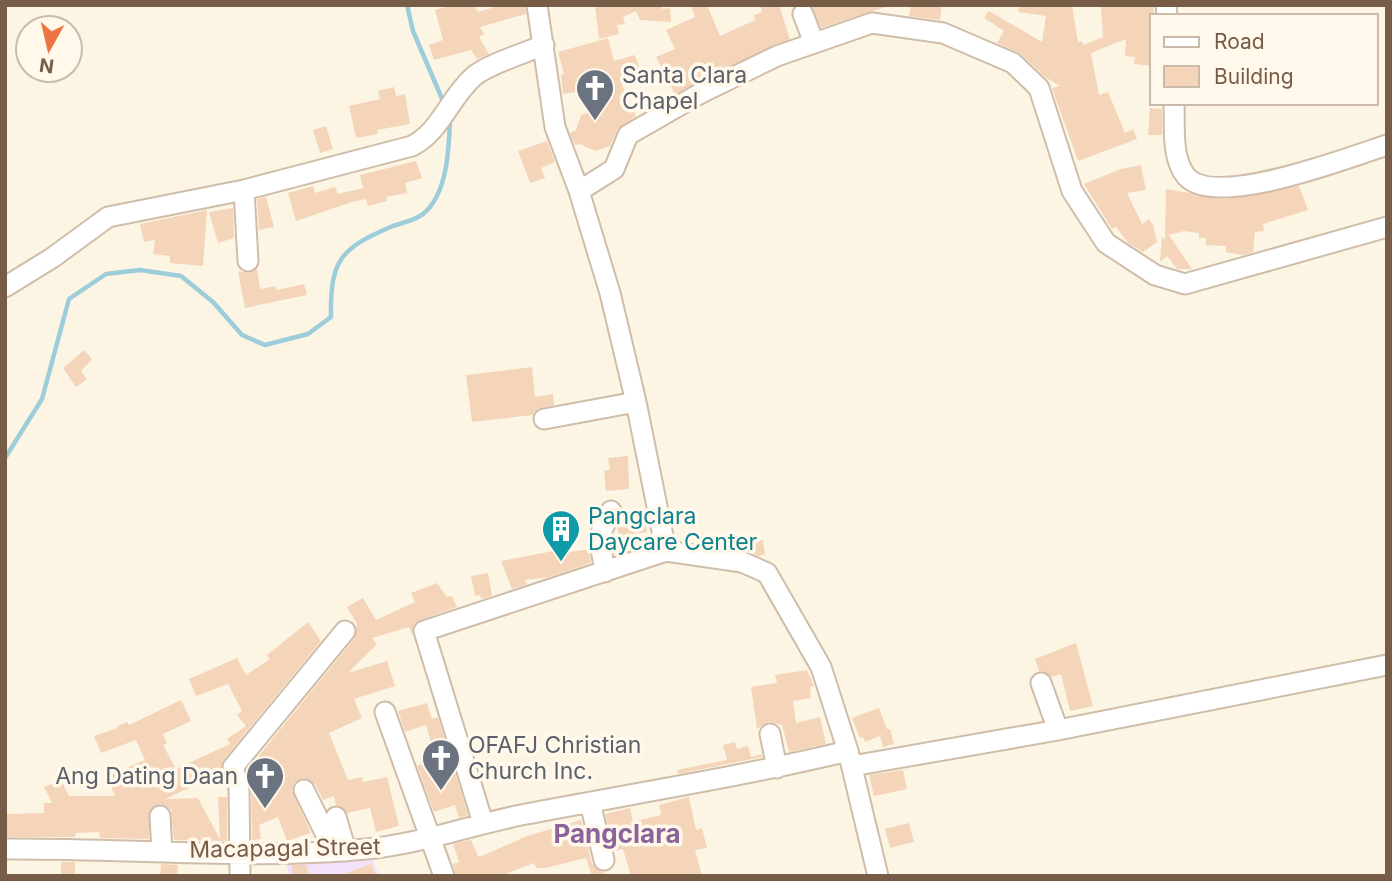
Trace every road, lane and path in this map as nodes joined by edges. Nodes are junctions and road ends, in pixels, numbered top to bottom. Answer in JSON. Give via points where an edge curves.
{"nodes":[{"id":1,"x":537,"y":5,"type":"edge"},
{"id":2,"x":803,"y":14,"type":"dead end"},
{"id":3,"x":814,"y":43,"type":"junction"},
{"id":4,"x":544,"y":45,"type":"junction"},
{"id":5,"x":1174,"y":105,"type":"edge"},
{"id":6,"x":1387,"y":145,"type":"edge"},
{"id":7,"x":244,"y":190,"type":"junction"},
{"id":8,"x":579,"y":191,"type":"junction"},
{"id":9,"x":1387,"y":227,"type":"edge"},
{"id":10,"x":248,"y":261,"type":"dead end"},
{"id":11,"x":5,"y":287,"type":"edge"},
{"id":12,"x":636,"y":402,"type":"junction"},
{"id":13,"x":544,"y":419,"type":"dead end"},
{"id":14,"x":611,"y":511,"type":"dead end"},
{"id":15,"x":666,"y":551,"type":"junction"},
{"id":16,"x":606,"y":572,"type":"junction"},
{"id":17,"x":345,"y":631,"type":"dead end"},
{"id":18,"x":1387,"y":665,"type":"edge"},
{"id":19,"x":1041,"y":683,"type":"dead end"},
{"id":20,"x":385,"y":712,"type":"dead end"},
{"id":21,"x":1058,"y":730,"type":"junction"},
{"id":22,"x":770,"y":734,"type":"dead end"},
{"id":23,"x":850,"y":758,"type":"junction"},
{"id":24,"x":777,"y":768,"type":"junction"},
{"id":25,"x":304,"y":790,"type":"dead end"},
{"id":26,"x":590,"y":803,"type":"junction"},
{"id":27,"x":160,"y":816,"type":"dead end"},
{"id":28,"x":336,"y":817,"type":"dead end"},
{"id":29,"x":483,"y":823,"type":"junction"},
{"id":30,"x":429,"y":840,"type":"junction"},
{"id":31,"x":5,"y":849,"type":"edge"},
{"id":32,"x":162,"y":851,"type":"junction"},
{"id":33,"x":340,"y":851,"type":"junction"},
{"id":34,"x":242,"y":852,"type":"junction"},
{"id":35,"x":604,"y":860,"type":"dead end"},
{"id":36,"x":240,"y":876,"type":"edge"},
{"id":37,"x":444,"y":876,"type":"edge"},
{"id":38,"x":878,"y":876,"type":"edge"}],
"edges":[{"from":1,"to":4,"type":"street"},
{"from":2,"to":3,"type":"street"},
{"from":3,"to":8,"type":"street","via":[[701,93],[628,135],[614,169]]},
{"from":3,"to":9,"type":"street","via":[[872,23],[943,33],[1013,63],[1039,88],[1072,191],[1106,243],[1155,275],[1185,284]]},
{"from":4,"to":7,"type":"street","via":[[476,74],[419,143]]},
{"from":4,"to":8,"type":"street","via":[[555,127]]},
{"from":5,"to":6,"type":"street","via":[[1177,161],[1192,182],[1204,186],[1227,188],[1287,177]]},
{"from":7,"to":10,"type":"street"},
{"from":7,"to":11,"type":"street","via":[[108,217]]},
{"from":8,"to":12,"type":"street"},
{"from":12,"to":13,"type":"street"},
{"from":12,"to":15,"type":"street"},
{"from":14,"to":16,"type":"street","via":[[598,537]]},
{"from":15,"to":16,"type":"street"},
{"from":15,"to":23,"type":"street","via":[[742,562],[767,573],[821,667]]},
{"from":16,"to":29,"type":"street","via":[[424,631]]},
{"from":17,"to":34,"type":"street","via":[[233,767],[239,787]]},
{"from":18,"to":21,"type":"street","name":"Macapagal Street"},
{"from":19,"to":21,"type":"street"},
{"from":20,"to":30,"type":"street"},
{"from":21,"to":23,"type":"street","name":"Macapagal Street"},
{"from":22,"to":24,"type":"street"},
{"from":23,"to":24,"type":"street","name":"Macapagal Street"},
{"from":23,"to":38,"type":"street"},
{"from":24,"to":26,"type":"street","name":"Macapagal Street"},
{"from":25,"to":33,"type":"street"},
{"from":26,"to":29,"type":"street","name":"Macapagal Street"},
{"from":26,"to":35,"type":"street"},
{"from":27,"to":32,"type":"street"},
{"from":28,"to":33,"type":"street"},
{"from":29,"to":30,"type":"street","name":"Macapagal Street"},
{"from":30,"to":33,"type":"street","name":"Macapagal Street"},
{"from":30,"to":37,"type":"street"},
{"from":31,"to":32,"type":"street","name":"Macapagal Street"},
{"from":32,"to":34,"type":"street","name":"Macapagal Street"},
{"from":33,"to":34,"type":"street","name":"Macapagal Street"},
{"from":34,"to":36,"type":"street"}]}
